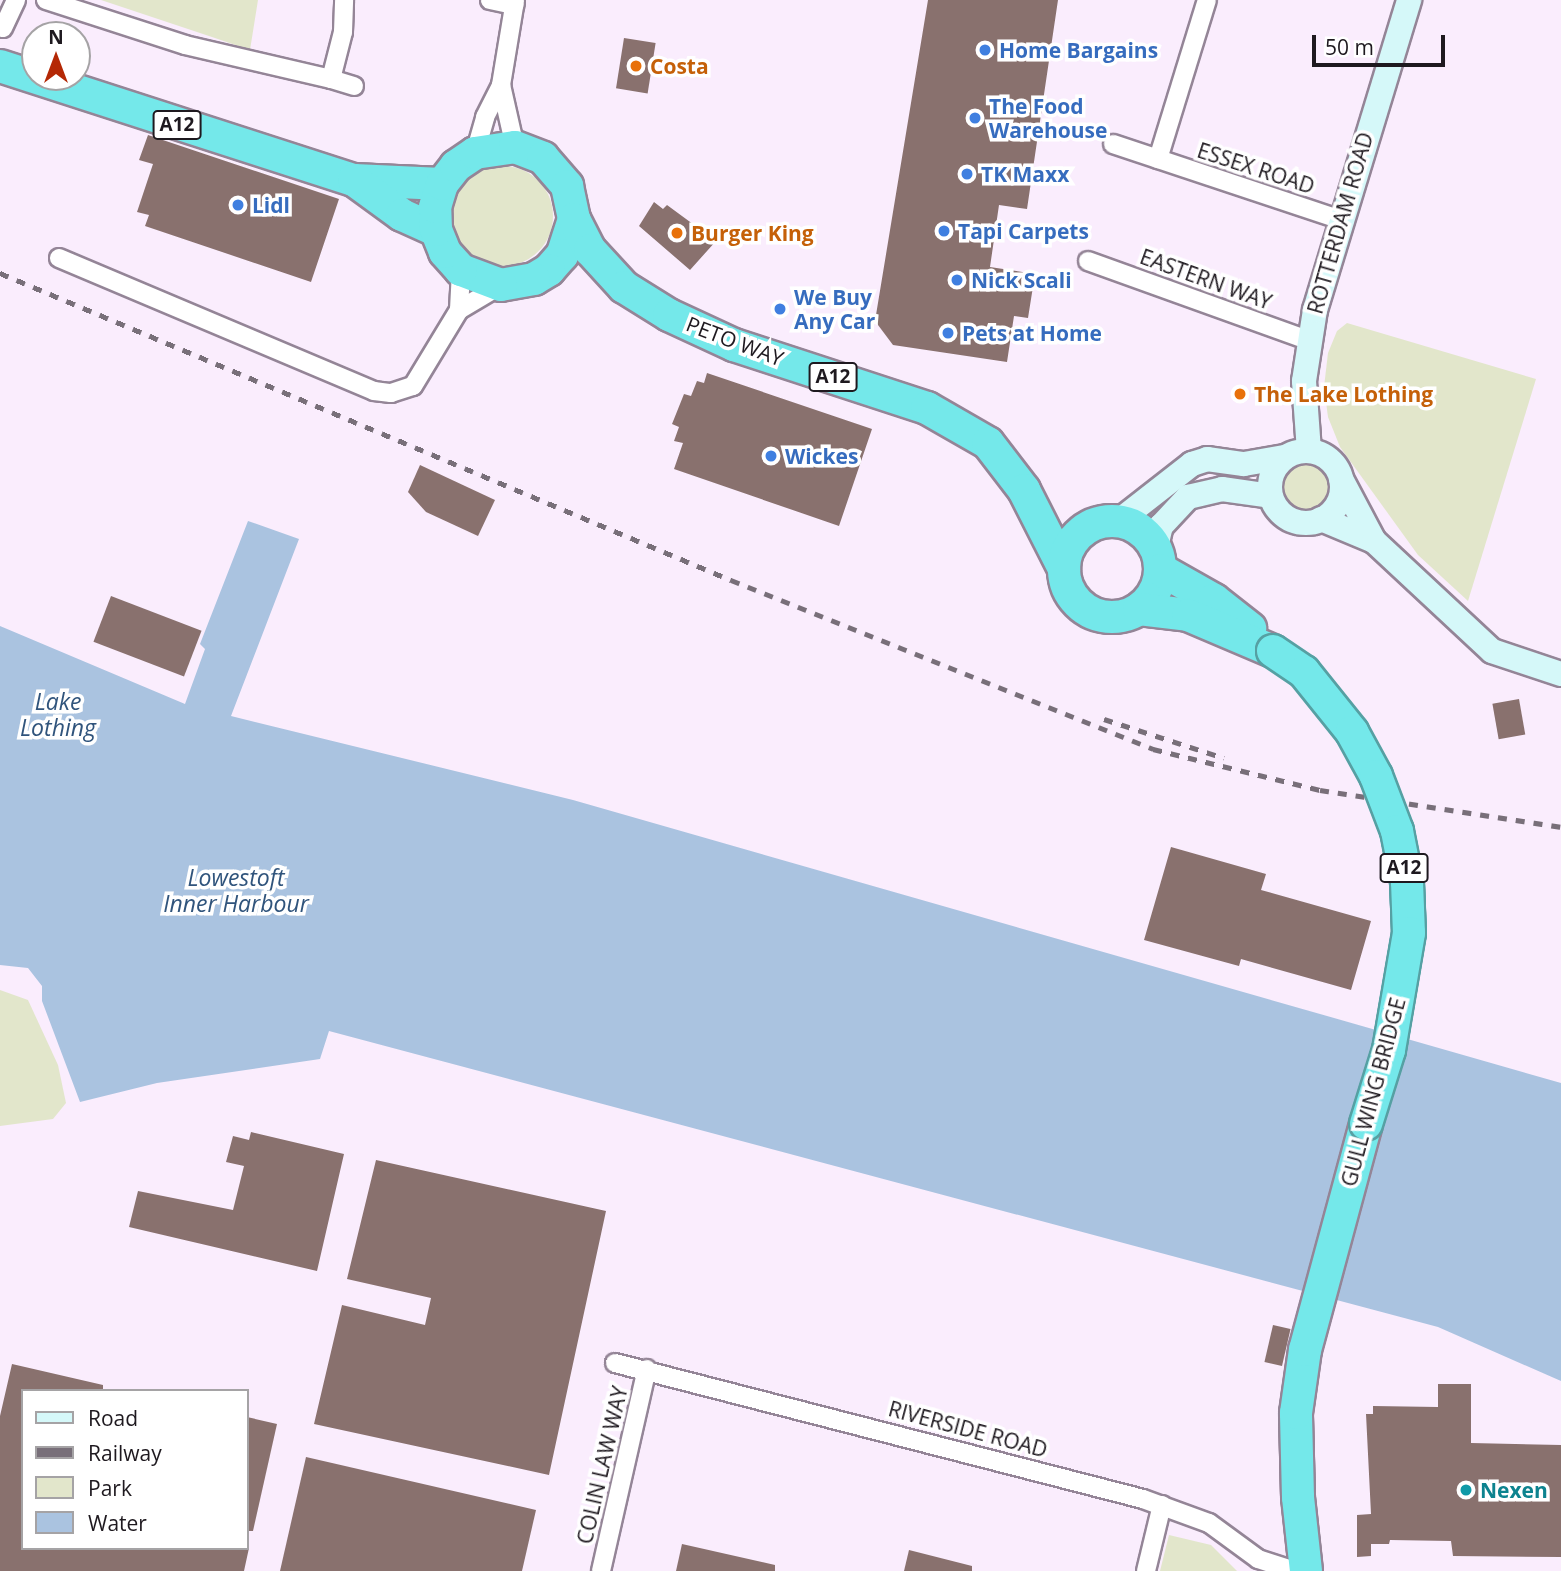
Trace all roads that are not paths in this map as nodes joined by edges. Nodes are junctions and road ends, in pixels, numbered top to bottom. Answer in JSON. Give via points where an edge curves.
{"nodes":[{"id":1,"x":16,"y":0,"type":"edge"},
{"id":2,"x":46,"y":0,"type":"edge"},
{"id":3,"x":344,"y":0,"type":"edge"},
{"id":4,"x":491,"y":0,"type":"edge"},
{"id":5,"x":1207,"y":0,"type":"edge"},
{"id":6,"x":1409,"y":0,"type":"edge"},
{"id":7,"x":514,"y":2,"type":"edge"},
{"id":8,"x":3,"y":28,"type":"dead end"},
{"id":9,"x":0,"y":66,"type":"edge"},
{"id":10,"x":331,"y":79,"type":"junction"},
{"id":11,"x":501,"y":85,"type":"junction"},
{"id":12,"x":354,"y":86,"type":"dead end"},
{"id":13,"x":1113,"y":144,"type":"dead end"},
{"id":14,"x":515,"y":147,"type":"junction"},
{"id":15,"x":475,"y":153,"type":"junction"},
{"id":16,"x":1158,"y":159,"type":"junction"},
{"id":17,"x":354,"y":180,"type":"junction"},
{"id":18,"x":442,"y":184,"type":"junction"},
{"id":19,"x":574,"y":219,"type":"junction"},
{"id":20,"x":1339,"y":219,"type":"junction"},
{"id":21,"x":436,"y":230,"type":"junction"},
{"id":22,"x":59,"y":258,"type":"dead end"},
{"id":23,"x":1088,"y":261,"type":"dead end"},
{"id":24,"x":461,"y":270,"type":"junction"},
{"id":25,"x":549,"y":270,"type":"junction"},
{"id":26,"x":501,"y":285,"type":"junction"},
{"id":27,"x":624,"y":287,"type":"junction"},
{"id":28,"x":459,"y":310,"type":"junction"},
{"id":29,"x":1308,"y":340,"type":"junction"},
{"id":30,"x":1297,"y":454,"type":"junction"},
{"id":31,"x":1341,"y":479,"type":"junction"},
{"id":32,"x":1024,"y":490,"type":"junction"},
{"id":33,"x":1271,"y":496,"type":"junction"},
{"id":34,"x":1321,"y":519,"type":"junction"},
{"id":35,"x":1107,"y":522,"type":"junction"},
{"id":36,"x":1374,"y":541,"type":"junction"},
{"id":37,"x":1158,"y":558,"type":"junction"},
{"id":38,"x":1064,"y":569,"type":"junction"},
{"id":39,"x":1139,"y":609,"type":"junction"},
{"id":40,"x":1273,"y":652,"type":"junction"},
{"id":41,"x":1561,"y":674,"type":"edge"},
{"id":42,"x":615,"y":1363,"type":"dead end"},
{"id":43,"x":647,"y":1369,"type":"junction"},
{"id":44,"x":1162,"y":1505,"type":"junction"},
{"id":45,"x":601,"y":1571,"type":"edge"},
{"id":46,"x":1146,"y":1571,"type":"edge"},
{"id":47,"x":1296,"y":1571,"type":"edge"},
{"id":48,"x":1306,"y":1571,"type":"edge"}],
"edges":[{"from":1,"to":8,"type":"street"},
{"from":2,"to":10,"type":"street","via":[[185,45]]},
{"from":3,"to":10,"type":"street","via":[[343,32]]},
{"from":4,"to":7,"type":"street"},
{"from":5,"to":16,"type":"street"},
{"from":6,"to":20,"type":"street","name":"ROTTERDAM ROAD"},
{"from":7,"to":11,"type":"street"},
{"from":9,"to":17,"type":"highway","number":"A12"},
{"from":10,"to":12,"type":"street"},
{"from":11,"to":14,"type":"street"},
{"from":11,"to":15,"type":"street","via":[[485,117]]},
{"from":13,"to":16,"type":"street","name":"ESSEX ROAD"},
{"from":14,"to":15,"type":"highway"},
{"from":14,"to":19,"type":"highway","via":[[543,158],[557,170],[568,186]]},
{"from":15,"to":18,"type":"highway","via":[[456,166]]},
{"from":16,"to":20,"type":"street","name":"ESSEX ROAD"},
{"from":17,"to":18,"type":"highway","number":"A12"},
{"from":17,"to":21,"type":"highway","number":"A12","via":[[402,215]]},
{"from":18,"to":21,"type":"highway","via":[[435,207]]},
{"from":19,"to":25,"type":"highway","via":[[562,256]]},
{"from":19,"to":27,"type":"highway","name":"PETO WAY","number":"A12","via":[[590,250]]},
{"from":20,"to":29,"type":"street","name":"ROTTERDAM ROAD"},
{"from":21,"to":24,"type":"highway","via":[[445,252]]},
{"from":22,"to":28,"type":"street","via":[[374,391],[391,393],[413,386]]},
{"from":23,"to":29,"type":"street","name":"EASTERN WAY"},
{"from":24,"to":26,"type":"highway"},
{"from":24,"to":28,"type":"street"},
{"from":25,"to":26,"type":"highway","via":[[526,281]]},
{"from":25,"to":27,"type":"highway","name":"PETO WAY","number":"A12"},
{"from":26,"to":28,"type":"street"},
{"from":27,"to":32,"type":"highway","name":"PETO WAY","number":"A12","via":[[669,315],[734,345],[948,416],[988,443]]},
{"from":29,"to":30,"type":"street","name":"ROTTERDAM ROAD"},
{"from":30,"to":31,"type":"street","via":[[1329,460]]},
{"from":30,"to":33,"type":"street","via":[[1275,468]]},
{"from":30,"to":35,"type":"street","via":[[1244,464],[1207,459],[1192,464]]},
{"from":31,"to":34,"type":"street","via":[[1338,502]]},
{"from":31,"to":36,"type":"street"},
{"from":32,"to":35,"type":"highway","name":"PETO WAY","number":"A12","via":[[1054,511]]},
{"from":32,"to":38,"type":"highway","name":"PETO WAY","number":"A12"},
{"from":33,"to":34,"type":"street","via":[[1276,507],[1297,522]]},
{"from":33,"to":37,"type":"street","via":[[1222,489],[1188,497],[1161,526]]},
{"from":34,"to":36,"type":"street"},
{"from":35,"to":37,"type":"highway","via":[[1134,525]]},
{"from":35,"to":38,"type":"highway","via":[[1072,541]]},
{"from":36,"to":41,"type":"street","via":[[1492,651]]},
{"from":37,"to":39,"type":"highway","via":[[1158,585]]},
{"from":37,"to":40,"type":"highway","number":"A12"},
{"from":38,"to":39,"type":"highway","via":[[1069,590],[1083,607],[1111,617]]},
{"from":39,"to":40,"type":"highway","number":"A12","via":[[1188,615]]},
{"from":40,"to":48,"type":"highway","name":"GULL WING BRIDGE","number":"A12","bridge":true,"via":[[1304,672],[1327,697],[1376,776],[1397,831],[1407,882],[1409,933],[1389,1051],[1305,1350],[1296,1413],[1296,1458]]},
{"from":42,"to":43,"type":"street","name":"RIVERSIDE ROAD"},
{"from":43,"to":44,"type":"street","name":"RIVERSIDE ROAD"},
{"from":43,"to":45,"type":"street","name":"COLIN LAW WAY"},
{"from":44,"to":46,"type":"street"},
{"from":44,"to":47,"type":"street","name":"RIVERSIDE ROAD","via":[[1209,1523],[1258,1559]]}]}
